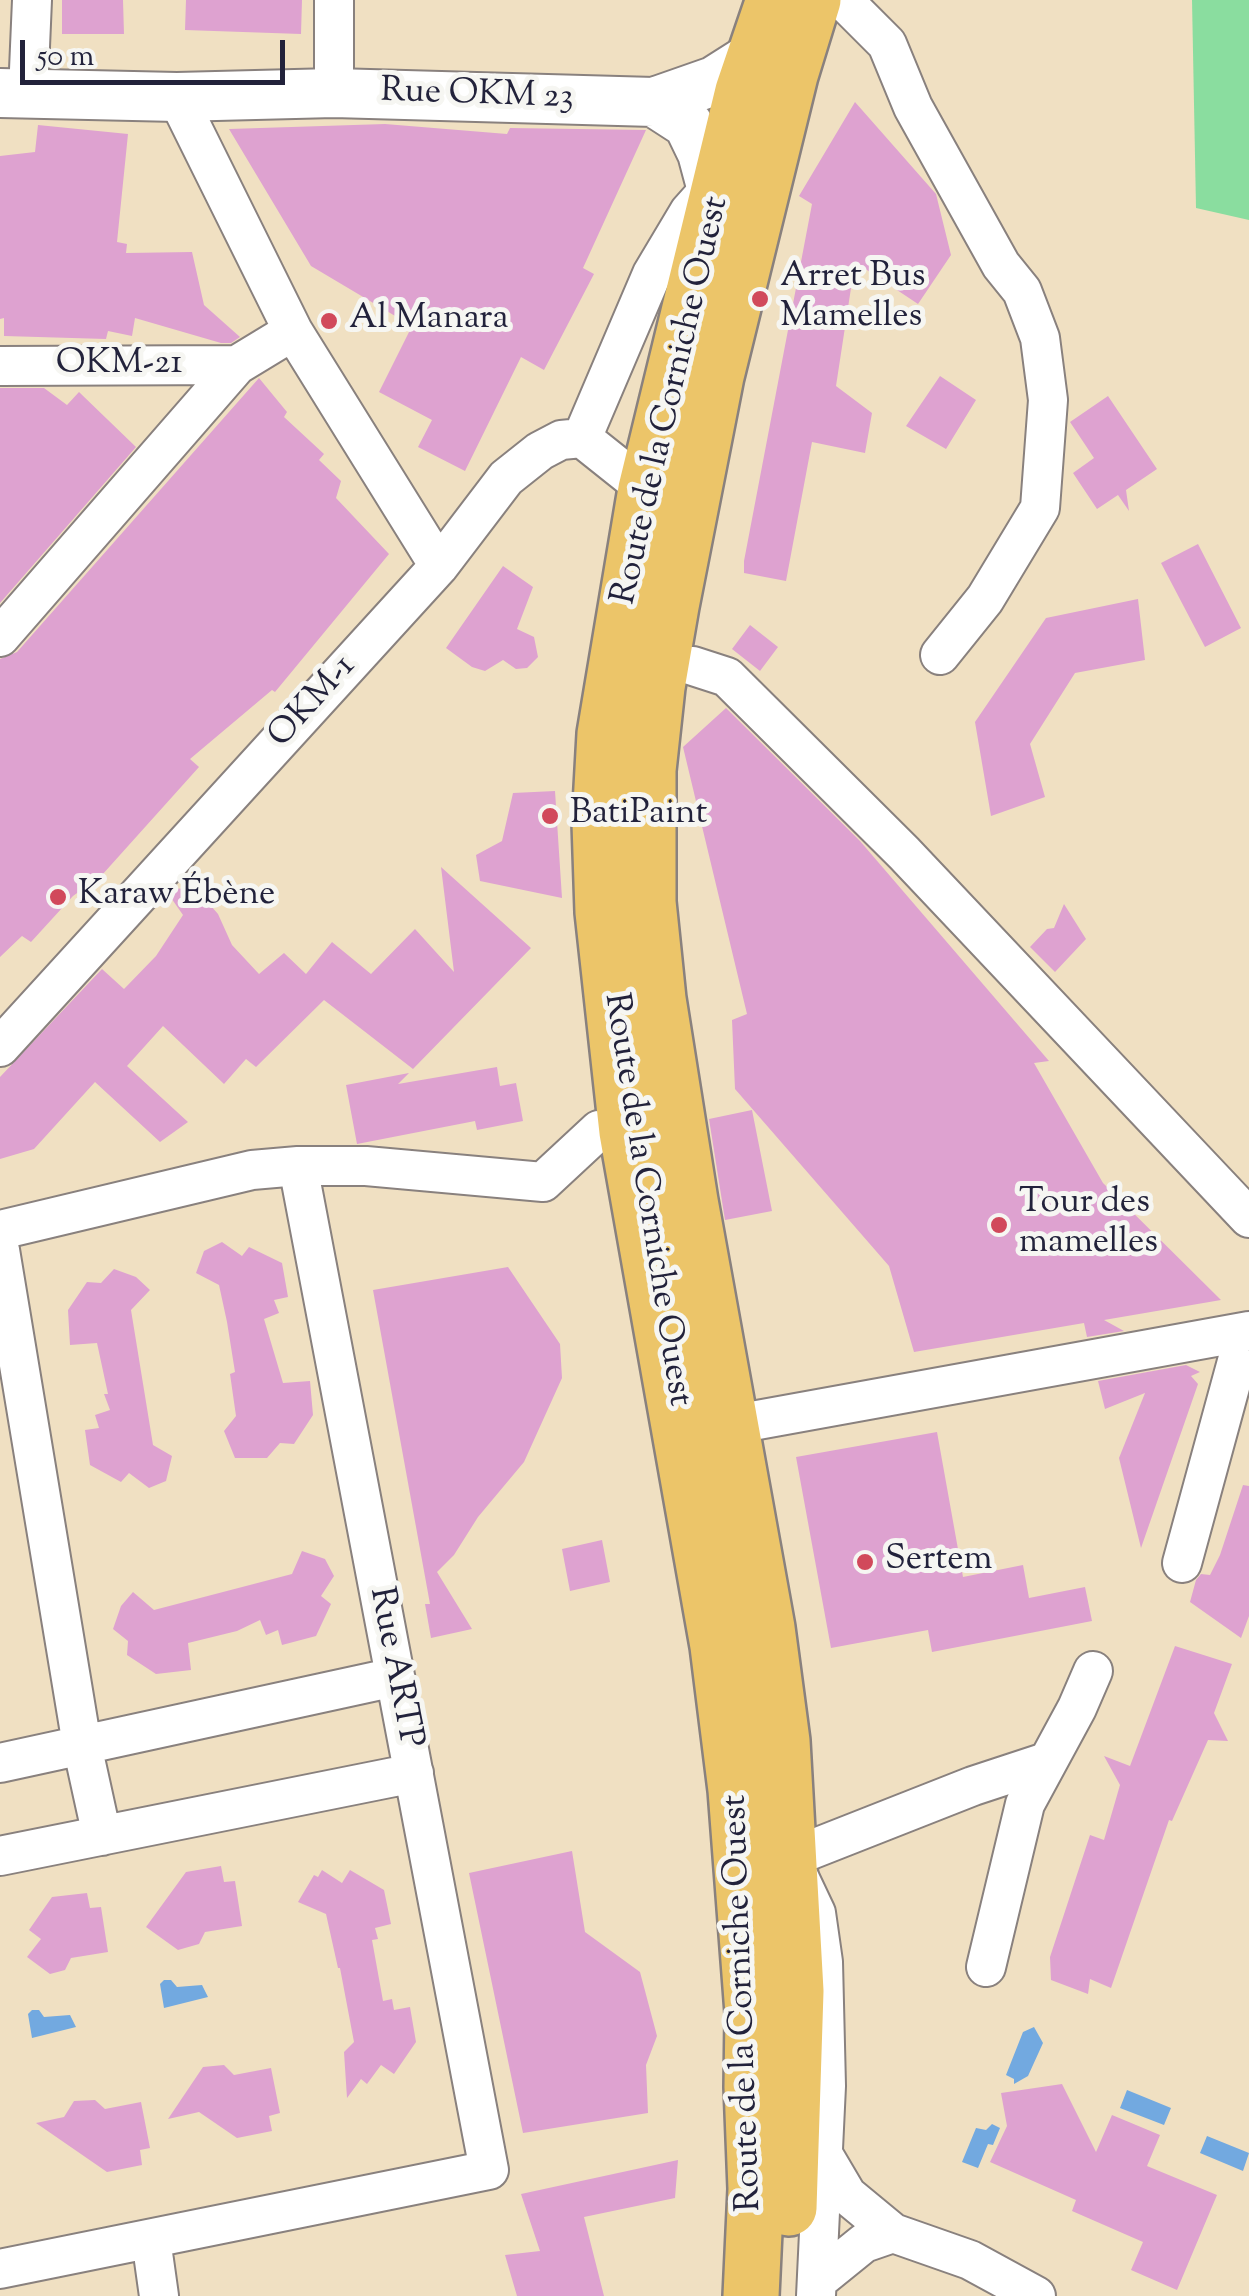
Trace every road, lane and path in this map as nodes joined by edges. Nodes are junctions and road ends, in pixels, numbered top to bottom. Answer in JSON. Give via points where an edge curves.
{"nodes":[{"id":1,"x":32,"y":0,"type":"edge"},
{"id":2,"x":334,"y":0,"type":"edge"},
{"id":3,"x":774,"y":0,"type":"edge"},
{"id":4,"x":813,"y":0,"type":"edge"},
{"id":5,"x":843,"y":0,"type":"edge"},
{"id":6,"x":755,"y":55,"type":"junction"},
{"id":7,"x":14,"y":93,"type":"edge"},
{"id":8,"x":334,"y":93,"type":"junction"},
{"id":9,"x":177,"y":97,"type":"junction"},
{"id":10,"x":654,"y":102,"type":"junction"},
{"id":11,"x":717,"y":188,"type":"junction"},
{"id":12,"x":293,"y":331,"type":"junction"},
{"id":13,"x":237,"y":365,"type":"junction"},
{"id":14,"x":0,"y":366,"type":"edge"},
{"id":15,"x":582,"y":438,"type":"junction"},
{"id":16,"x":646,"y":489,"type":"junction"},
{"id":17,"x":440,"y":566,"type":"junction"},
{"id":18,"x":0,"y":637,"type":"edge"},
{"id":19,"x":940,"y":655,"type":"dead end"},
{"id":20,"x":674,"y":681,"type":"junction"},
{"id":21,"x":0,"y":1047,"type":"edge"},
{"id":22,"x":627,"y":1132,"type":"junction"},
{"id":23,"x":298,"y":1166,"type":"junction"},
{"id":24,"x":1249,"y":1218,"type":"edge"},
{"id":25,"x":0,"y":1230,"type":"edge"},
{"id":26,"x":0,"y":1250,"type":"edge"},
{"id":27,"x":1247,"y":1332,"type":"edge"},
{"id":28,"x":730,"y":1424,"type":"junction"},
{"id":29,"x":1182,"y":1563,"type":"dead end"},
{"id":30,"x":1092,"y":1671,"type":"dead end"},
{"id":31,"x":395,"y":1676,"type":"junction"},
{"id":32,"x":82,"y":1745,"type":"junction"},
{"id":33,"x":1046,"y":1762,"type":"junction"},
{"id":34,"x":0,"y":1764,"type":"edge"},
{"id":35,"x":414,"y":1774,"type":"junction"},
{"id":36,"x":102,"y":1836,"type":"junction"},
{"id":37,"x":0,"y":1856,"type":"edge"},
{"id":38,"x":790,"y":1858,"type":"junction"},
{"id":39,"x":986,"y":1967,"type":"dead end"},
{"id":40,"x":824,"y":2156,"type":"junction"},
{"id":41,"x":893,"y":2232,"type":"junction"},
{"id":42,"x":151,"y":2238,"type":"junction"},
{"id":43,"x":0,"y":2270,"type":"edge"},
{"id":44,"x":805,"y":2291,"type":"edge"},
{"id":45,"x":160,"y":2296,"type":"edge"},
{"id":46,"x":751,"y":2296,"type":"edge"},
{"id":47,"x":1036,"y":2296,"type":"edge"}],
"edges":[{"from":1,"to":7,"type":"street"},
{"from":2,"to":8,"type":"street"},
{"from":3,"to":6,"type":"highway","name":"Route de la Corniche Ouest"},
{"from":4,"to":20,"type":"highway","name":"Route de la Corniche Ouest","via":[[716,376],[670,606]]},
{"from":5,"to":19,"type":"street","via":[[886,44],[913,107],[1001,266],[1022,291],[1040,338],[1048,400],[1040,508],[985,599]]},
{"from":6,"to":10,"type":"street","via":[[714,82]]},
{"from":6,"to":11,"type":"highway","name":"Route de la Corniche Ouest"},
{"from":7,"to":9,"type":"street","name":"Rue OKM 23"},
{"from":8,"to":9,"type":"street","name":"Rue OKM 23"},
{"from":8,"to":10,"type":"street","name":"Rue OKM 23"},
{"from":9,"to":12,"type":"street"},
{"from":10,"to":11,"type":"street","via":[[688,124]]},
{"from":11,"to":15,"type":"street","via":[[689,212],[652,274]]},
{"from":11,"to":16,"type":"highway","name":"Route de la Corniche Ouest"},
{"from":12,"to":13,"type":"street"},
{"from":12,"to":17,"type":"street"},
{"from":13,"to":14,"type":"street","name":"OKM-21"},
{"from":13,"to":18,"type":"street"},
{"from":15,"to":16,"type":"street"},
{"from":15,"to":17,"type":"street","name":"OKM-1","via":[[560,440],[506,478]]},
{"from":16,"to":22,"type":"highway","name":"Route de la Corniche Ouest","via":[[605,734],[600,823]]},
{"from":17,"to":21,"type":"street","name":"OKM-1"},
{"from":20,"to":24,"type":"street","via":[[727,678],[904,852]]},
{"from":20,"to":28,"type":"highway","name":"Route de la Corniche Ouest","via":[[648,770],[648,902],[658,999]]},
{"from":22,"to":23,"type":"street","via":[[599,1130],[542,1182]]},
{"from":22,"to":46,"type":"highway","name":"Route de la Corniche Ouest","via":[[718,1646],[736,1790],[752,2013]]},
{"from":23,"to":25,"type":"street","via":[[252,1170]]},
{"from":23,"to":31,"type":"street","name":"Rue ARTP"},
{"from":26,"to":32,"type":"street"},
{"from":27,"to":28,"type":"street"},
{"from":27,"to":29,"type":"street"},
{"from":28,"to":38,"type":"highway","name":"Route de la Corniche Ouest","via":[[767,1628]]},
{"from":30,"to":33,"type":"street"},
{"from":31,"to":32,"type":"street"},
{"from":31,"to":35,"type":"street","name":"Rue ARTP"},
{"from":32,"to":34,"type":"street"},
{"from":32,"to":36,"type":"street"},
{"from":33,"to":38,"type":"street"},
{"from":33,"to":39,"type":"street","via":[[1025,1804]]},
{"from":35,"to":36,"type":"street"},
{"from":35,"to":42,"type":"street","name":"Rue ARTP","via":[[488,2170]]},
{"from":36,"to":37,"type":"street"},
{"from":38,"to":40,"type":"street","via":[[816,1913],[823,1962]]},
{"from":38,"to":44,"type":"highway","name":"Route de la Corniche Ouest","via":[[796,1991],[791,2186]]},
{"from":40,"to":41,"type":"street","via":[[847,2194]]},
{"from":40,"to":44,"type":"street"},
{"from":41,"to":44,"type":"street","via":[[864,2244]]},
{"from":41,"to":47,"type":"street","via":[[970,2260]]},
{"from":42,"to":43,"type":"street"},
{"from":42,"to":45,"type":"street"}]}
